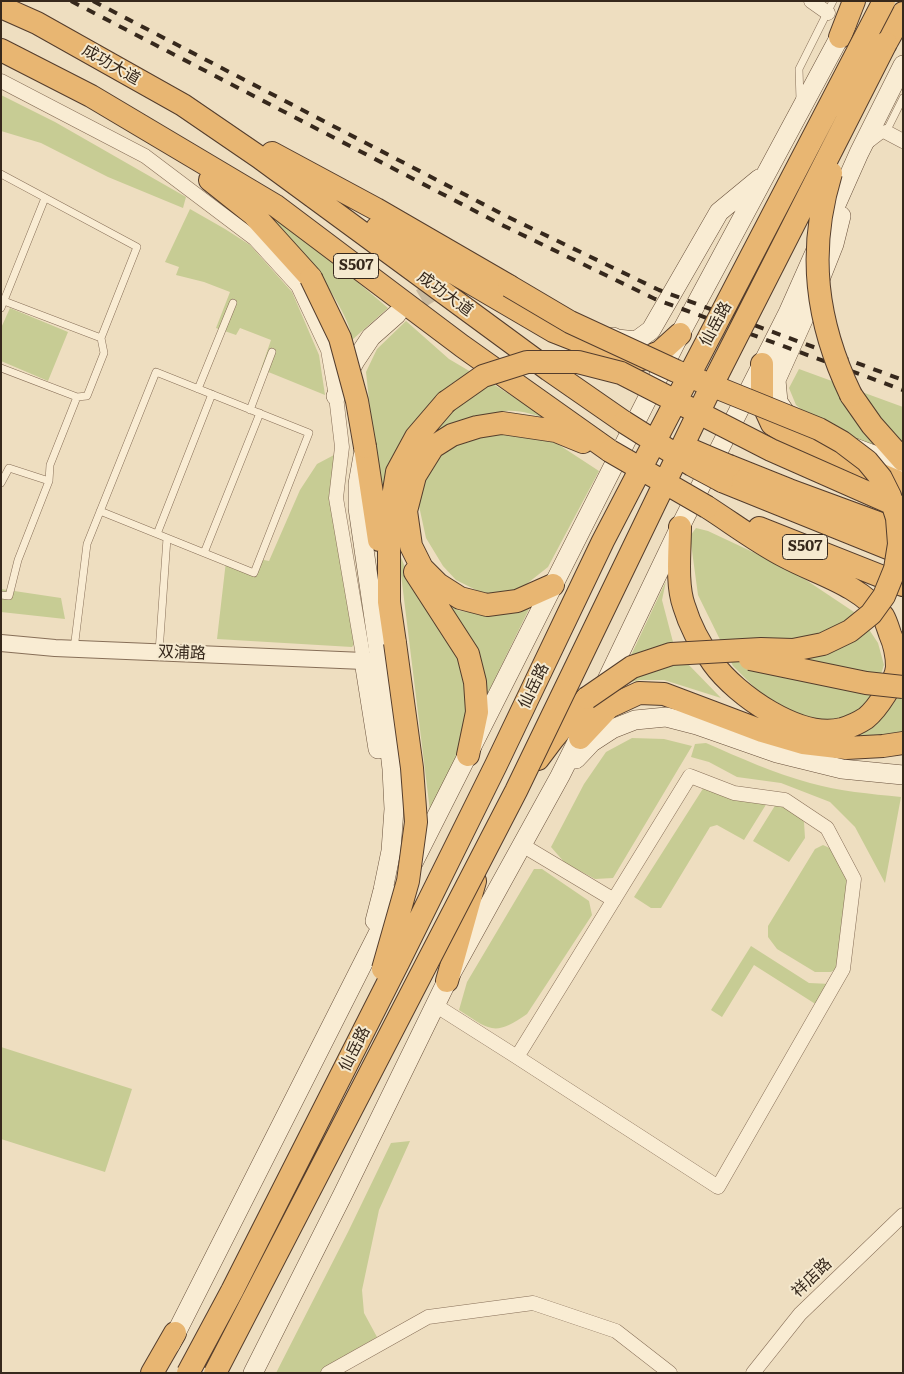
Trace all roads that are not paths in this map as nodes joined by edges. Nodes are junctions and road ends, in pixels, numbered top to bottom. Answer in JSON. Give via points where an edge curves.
{"nodes":[{"id":1,"x":811,"y":1,"type":"edge"},
{"id":2,"x":854,"y":1,"type":"edge"},
{"id":3,"x":859,"y":1,"type":"edge"},
{"id":4,"x":884,"y":1,"type":"edge"},
{"id":5,"x":1,"y":5,"type":"edge"},
{"id":6,"x":830,"y":7,"type":"edge"},
{"id":7,"x":903,"y":13,"type":"edge"},
{"id":8,"x":840,"y":37,"type":"junction"},
{"id":9,"x":1,"y":50,"type":"edge"},
{"id":10,"x":1,"y":60,"type":"edge"},
{"id":11,"x":903,"y":66,"type":"edge"},
{"id":12,"x":1,"y":81,"type":"edge"},
{"id":13,"x":91,"y":96,"type":"junction"},
{"id":14,"x":903,"y":98,"type":"edge"},
{"id":15,"x":182,"y":106,"type":"junction"},
{"id":16,"x":801,"y":110,"type":"junction"},
{"id":17,"x":848,"y":119,"type":"junction"},
{"id":18,"x":886,"y":132,"type":"junction"},
{"id":19,"x":903,"y":141,"type":"edge"},
{"id":20,"x":169,"y":143,"type":"junction"},
{"id":21,"x":859,"y":153,"type":"junction"},
{"id":22,"x":259,"y":157,"type":"junction"},
{"id":23,"x":768,"y":172,"type":"junction"},
{"id":24,"x":850,"y":173,"type":"junction"},
{"id":25,"x":1,"y":174,"type":"edge"},
{"id":26,"x":45,"y":198,"type":"junction"},
{"id":27,"x":514,"y":284,"type":"junction"},
{"id":28,"x":4,"y":301,"type":"junction"},
{"id":29,"x":233,"y":303,"type":"dead end"},
{"id":30,"x":1,"y":308,"type":"edge"},
{"id":31,"x":397,"y":314,"type":"tunnel mouth"},
{"id":32,"x":680,"y":334,"type":"junction"},
{"id":33,"x":101,"y":338,"type":"junction"},
{"id":34,"x":272,"y":352,"type":"dead end"},
{"id":35,"x":762,"y":364,"type":"junction"},
{"id":36,"x":1,"y":368,"type":"edge"},
{"id":37,"x":198,"y":389,"type":"junction"},
{"id":38,"x":212,"y":394,"type":"junction"},
{"id":39,"x":336,"y":396,"type":"junction"},
{"id":40,"x":77,"y":397,"type":"junction"},
{"id":41,"x":250,"y":410,"type":"junction"},
{"id":42,"x":260,"y":413,"type":"junction"},
{"id":43,"x":365,"y":447,"type":"junction"},
{"id":44,"x":610,"y":451,"type":"junction"},
{"id":45,"x":903,"y":460,"type":"edge"},
{"id":46,"x":903,"y":466,"type":"edge"},
{"id":47,"x":397,"y":472,"type":"junction"},
{"id":48,"x":726,"y":474,"type":"junction"},
{"id":49,"x":49,"y":481,"type":"junction"},
{"id":50,"x":1,"y":483,"type":"edge"},
{"id":51,"x":903,"y":484,"type":"edge"},
{"id":52,"x":707,"y":507,"type":"junction"},
{"id":53,"x":903,"y":508,"type":"edge"},
{"id":54,"x":100,"y":511,"type":"junction"},
{"id":55,"x":680,"y":527,"type":"junction"},
{"id":56,"x":903,"y":532,"type":"edge"},
{"id":57,"x":157,"y":534,"type":"junction"},
{"id":58,"x":167,"y":538,"type":"junction"},
{"id":59,"x":204,"y":553,"type":"junction"},
{"id":60,"x":903,"y":554,"type":"edge"},
{"id":61,"x":553,"y":585,"type":"junction"},
{"id":62,"x":903,"y":585,"type":"edge"},
{"id":63,"x":1,"y":595,"type":"edge"},
{"id":64,"x":389,"y":602,"type":"junction"},
{"id":65,"x":1,"y":643,"type":"edge"},
{"id":66,"x":74,"y":649,"type":"junction"},
{"id":67,"x":715,"y":651,"type":"junction"},
{"id":68,"x":159,"y":652,"type":"junction"},
{"id":69,"x":364,"y":661,"type":"junction"},
{"id":70,"x":903,"y":688,"type":"edge"},
{"id":71,"x":580,"y":738,"type":"junction"},
{"id":72,"x":903,"y":743,"type":"edge"},
{"id":73,"x":468,"y":755,"type":"junction"},
{"id":74,"x":903,"y":775,"type":"edge"},
{"id":75,"x":560,"y":776,"type":"junction"},
{"id":76,"x":516,"y":791,"type":"junction"},
{"id":77,"x":394,"y":809,"type":"junction"},
{"id":78,"x":522,"y":845,"type":"junction"},
{"id":79,"x":484,"y":850,"type":"junction"},
{"id":80,"x":614,"y":900,"type":"junction"},
{"id":81,"x":366,"y":956,"type":"junction"},
{"id":82,"x":446,"y":981,"type":"junction"},
{"id":83,"x":435,"y":1005,"type":"junction"},
{"id":84,"x":366,"y":1026,"type":"junction"},
{"id":85,"x":517,"y":1057,"type":"junction"},
{"id":86,"x":903,"y":1215,"type":"edge"},
{"id":87,"x":176,"y":1333,"type":"junction"},
{"id":88,"x":152,"y":1373,"type":"edge"},
{"id":89,"x":156,"y":1373,"type":"edge"},
{"id":90,"x":188,"y":1373,"type":"edge"},
{"id":91,"x":215,"y":1373,"type":"edge"},
{"id":92,"x":253,"y":1373,"type":"edge"},
{"id":93,"x":328,"y":1373,"type":"edge"},
{"id":94,"x":670,"y":1373,"type":"edge"},
{"id":95,"x":753,"y":1373,"type":"edge"}],
"edges":[{"from":1,"to":6,"type":"street"},
{"from":2,"to":8,"type":"highway"},
{"from":3,"to":8,"type":"main road"},
{"from":4,"to":84,"type":"highway","name":"仙岳路","bridge":true,"via":[[603,542]]},
{"from":5,"to":15,"type":"highway","name":"成功大道","number":"S507"},
{"from":6,"to":16,"type":"lane","via":[[799,69]]},
{"from":7,"to":17,"type":"highway","name":"仙岳路","bridge":true},
{"from":8,"to":16,"type":"main road"},
{"from":9,"to":13,"type":"highway","name":"成功大道","number":"S507"},
{"from":10,"to":13,"type":"highway"},
{"from":11,"to":21,"type":"main road"},
{"from":12,"to":39,"type":"street","via":[[145,156],[255,239],[298,286],[328,350]]},
{"from":13,"to":20,"type":"highway","name":"成功大道","number":"S507"},
{"from":14,"to":18,"type":"lane"},
{"from":15,"to":22,"type":"highway","name":"成功大道","number":"S507"},
{"from":15,"to":27,"type":"highway"},
{"from":16,"to":23,"type":"main road"},
{"from":17,"to":45,"type":"highway","bridge":true,"via":[[824,197],[818,241],[822,315],[851,395]]},
{"from":17,"to":76,"type":"highway","name":"仙岳路","bridge":true,"via":[[710,389]]},
{"from":18,"to":19,"type":"street"},
{"from":18,"to":21,"type":"lane"},
{"from":20,"to":43,"type":"highway","bridge":true,"via":[[254,215],[311,278],[340,338]]},
{"from":20,"to":44,"type":"highway","name":"成功大道","number":"S507","via":[[276,206],[462,346]]},
{"from":21,"to":24,"type":"main road"},
{"from":22,"to":32,"type":"highway","via":[[553,331],[609,353],[642,359],[660,352]]},
{"from":22,"to":48,"type":"highway","name":"成功大道","number":"S507","bridge":true,"via":[[624,422],[692,466]]},
{"from":23,"to":27,"type":"main road","via":[[719,212],[651,330],[636,341],[617,339],[549,297]]},
{"from":23,"to":32,"type":"main road"},
{"from":24,"to":35,"type":"main road"},
{"from":24,"to":46,"type":"main road","via":[[834,244],[776,380],[778,402],[795,426]]},
{"from":25,"to":26,"type":"lane"},
{"from":26,"to":28,"type":"lane"},
{"from":26,"to":33,"type":"lane","via":[[136,247]]},
{"from":27,"to":67,"type":"highway","bridge":true,"via":[[570,322],[668,367],[819,429],[842,442],[881,478],[897,518],[900,544],[895,569],[884,596],[870,614],[850,631],[823,644],[793,650]]},
{"from":28,"to":30,"type":"lane"},
{"from":28,"to":33,"type":"lane"},
{"from":29,"to":37,"type":"lane"},
{"from":31,"to":39,"type":"main road","via":[[371,337]]},
{"from":32,"to":61,"type":"main road"},
{"from":33,"to":40,"type":"lane","via":[[104,353],[101,362],[87,396]]},
{"from":34,"to":41,"type":"lane"},
{"from":35,"to":51,"type":"highway","via":[[762,402],[772,424],[792,437]]},
{"from":35,"to":55,"type":"main road"},
{"from":36,"to":40,"type":"lane"},
{"from":37,"to":38,"type":"lane"},
{"from":37,"to":54,"type":"lane","via":[[156,372]]},
{"from":38,"to":41,"type":"lane"},
{"from":38,"to":57,"type":"lane"},
{"from":39,"to":69,"type":"street","via":[[342,447],[336,498]]},
{"from":40,"to":49,"type":"lane","via":[[50,465]]},
{"from":41,"to":42,"type":"lane"},
{"from":42,"to":59,"type":"lane"},
{"from":42,"to":59,"type":"lane","via":[[309,434],[254,572]]},
{"from":43,"to":64,"type":"highway"},
{"from":43,"to":77,"type":"main road","via":[[358,484],[358,508],[378,646]]},
{"from":44,"to":52,"type":"highway","name":"成功大道","number":"S507","bridge":true},
{"from":44,"to":61,"type":"highway","via":[[556,432],[502,423],[452,435],[433,447],[415,476],[406,511],[411,546],[422,568],[438,584],[460,598],[487,605],[517,601]]},
{"from":47,"to":53,"type":"highway","bridge":true,"via":[[416,437],[446,402],[483,376],[527,362],[578,362],[621,373],[771,450]]},
{"from":47,"to":64,"type":"highway","via":[[389,522]]},
{"from":47,"to":73,"type":"highway","via":[[399,536],[411,565],[468,654],[476,682],[477,712]]},
{"from":48,"to":56,"type":"highway","via":[[788,490]]},
{"from":48,"to":60,"type":"highway","name":"成功大道","number":"S507"},
{"from":49,"to":50,"type":"lane","via":[[9,468]]},
{"from":49,"to":63,"type":"lane","via":[[18,560],[9,596]]},
{"from":52,"to":55,"type":"highway","via":[[783,555],[865,598],[883,617],[892,640],[897,668],[886,695],[865,718],[841,729],[821,730],[794,724],[760,706],[736,688],[714,664],[696,636],[683,604],[679,570]]},
{"from":52,"to":62,"type":"highway","name":"成功大道","number":"S507"},
{"from":54,"to":57,"type":"lane"},
{"from":54,"to":66,"type":"lane","via":[[87,544]]},
{"from":55,"to":71,"type":"main road"},
{"from":57,"to":58,"type":"lane"},
{"from":58,"to":59,"type":"lane"},
{"from":58,"to":68,"type":"lane"},
{"from":61,"to":73,"type":"main road"},
{"from":64,"to":84,"type":"highway","bridge":true,"via":[[412,768],[416,822],[407,888]]},
{"from":65,"to":66,"type":"street","name":"双浦路"},
{"from":66,"to":68,"type":"street","name":"双浦路"},
{"from":67,"to":70,"type":"highway","bridge":true},
{"from":67,"to":76,"type":"highway","bridge":true,"via":[[671,654],[632,667],[587,698],[552,739]]},
{"from":68,"to":69,"type":"street","name":"双浦路"},
{"from":69,"to":77,"type":"main road","via":[[382,770]]},
{"from":71,"to":72,"type":"highway","via":[[609,707],[639,693],[647,693],[664,694],[803,743],[846,748]]},
{"from":71,"to":75,"type":"main road"},
{"from":73,"to":81,"type":"main road"},
{"from":74,"to":75,"type":"main road","via":[[842,770],[666,717],[635,720],[612,730],[592,742]]},
{"from":75,"to":78,"type":"main road"},
{"from":76,"to":79,"type":"highway","name":"仙岳路","bridge":true},
{"from":77,"to":81,"type":"main road","via":[[385,882]]},
{"from":78,"to":80,"type":"street"},
{"from":78,"to":82,"type":"main road"},
{"from":79,"to":82,"type":"highway"},
{"from":79,"to":91,"type":"highway","name":"仙岳路","bridge":true},
{"from":80,"to":85,"type":"street"},
{"from":80,"to":85,"type":"street","via":[[690,776],[734,794],[784,800],[828,828],[854,879],[843,970],[718,1187]]},
{"from":81,"to":87,"type":"main road"},
{"from":82,"to":83,"type":"main road"},
{"from":83,"to":85,"type":"street"},
{"from":83,"to":92,"type":"main road"},
{"from":84,"to":90,"type":"highway","name":"仙岳路","bridge":true},
{"from":86,"to":95,"type":"street","name":"祥店路","via":[[800,1314]]},
{"from":87,"to":88,"type":"highway"},
{"from":87,"to":89,"type":"main road"},
{"from":93,"to":94,"type":"street","via":[[428,1317],[533,1303],[616,1331]]}]}
